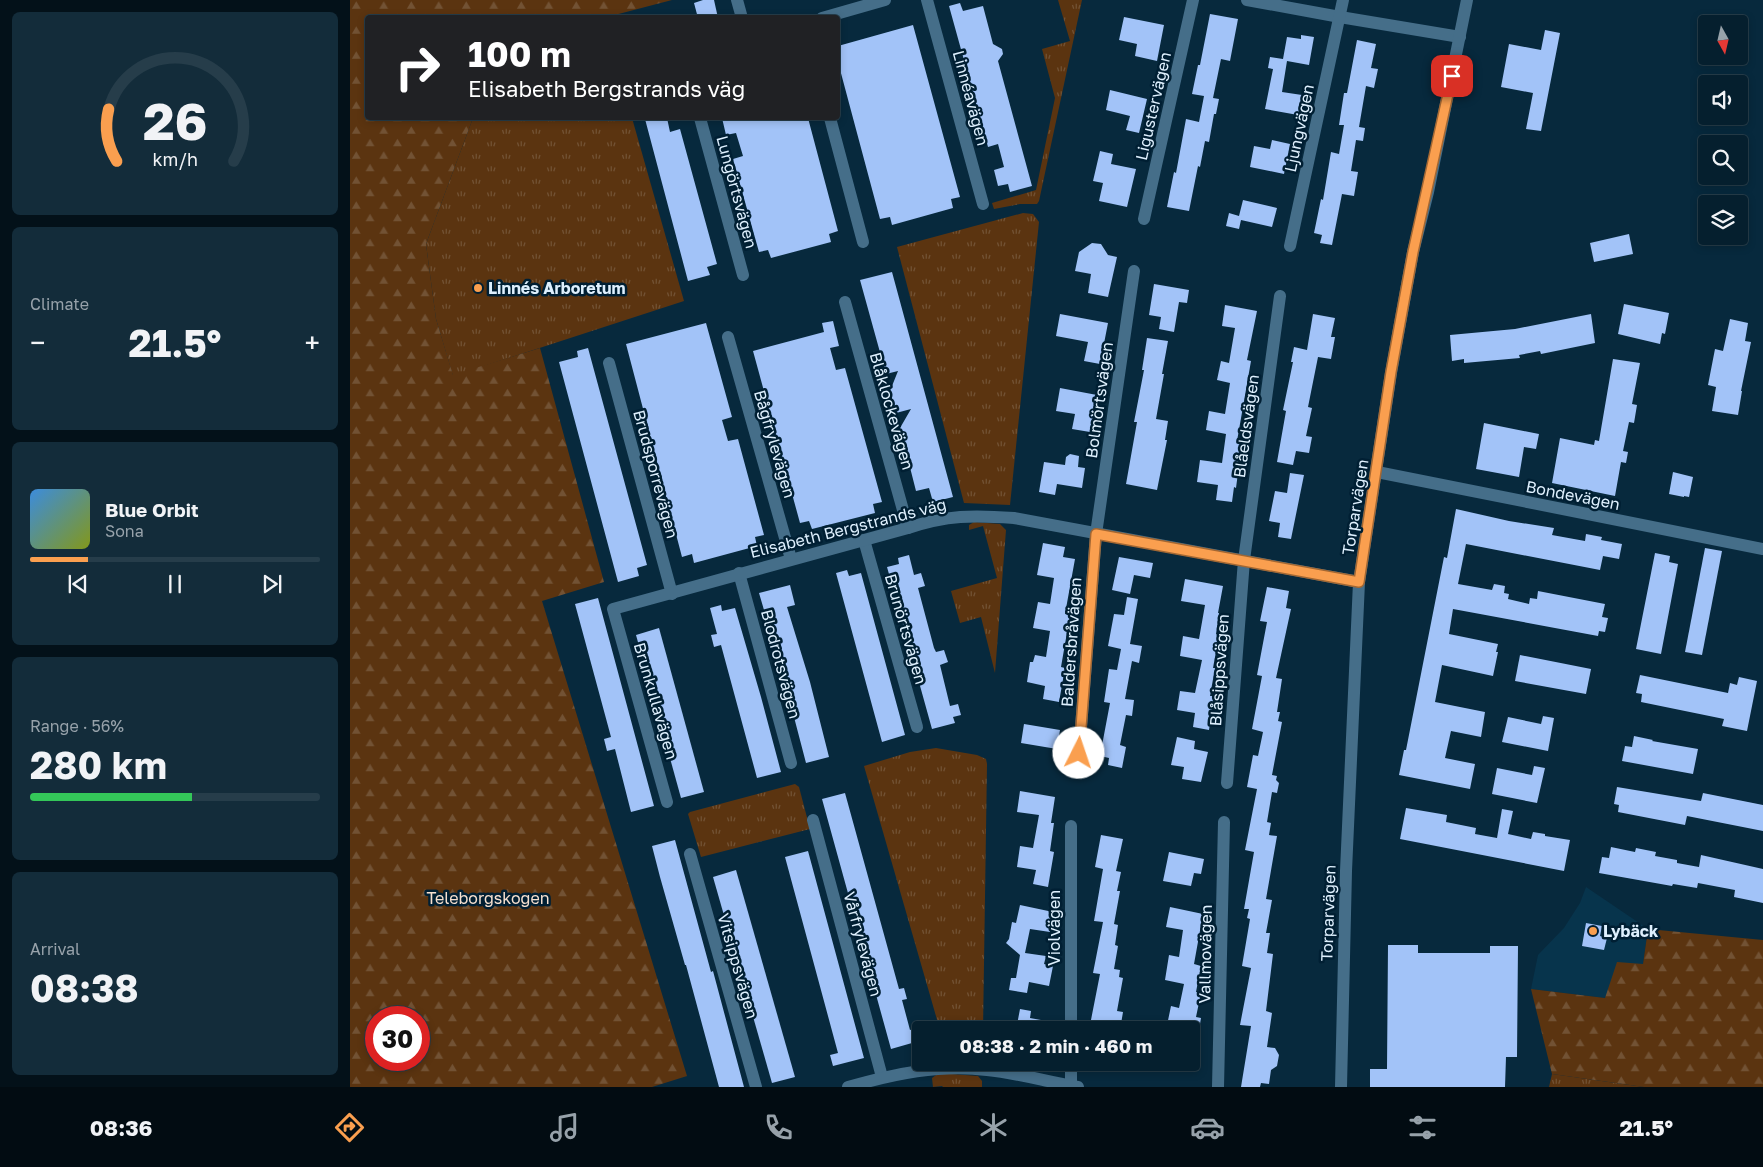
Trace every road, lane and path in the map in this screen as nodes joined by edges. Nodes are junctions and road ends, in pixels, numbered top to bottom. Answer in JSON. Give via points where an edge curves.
{"nodes":[{"id":1,"x":737,"y":0,"type":"edge"},
{"id":2,"x":885,"y":0,"type":"edge"},
{"id":3,"x":927,"y":0,"type":"edge"},
{"id":4,"x":1193,"y":0,"type":"edge"},
{"id":5,"x":1247,"y":0,"type":"edge"},
{"id":6,"x":1343,"y":0,"type":"edge"},
{"id":7,"x":1467,"y":0,"type":"edge"},
{"id":8,"x":865,"y":2,"type":"edge"},
{"id":9,"x":741,"y":15,"type":"edge"},
{"id":10,"x":830,"y":15,"type":"edge"},
{"id":11,"x":1340,"y":17,"type":"junction"},
{"id":12,"x":1460,"y":37,"type":"junction"},
{"id":13,"x":701,"y":120,"type":"edge"},
{"id":14,"x":831,"y":120,"type":"edge"},
{"id":15,"x":983,"y":204,"type":"dead end"},
{"id":16,"x":1144,"y":219,"type":"dead end"},
{"id":17,"x":863,"y":242,"type":"dead end"},
{"id":18,"x":1290,"y":246,"type":"dead end"},
{"id":19,"x":1134,"y":271,"type":"dead end"},
{"id":20,"x":743,"y":275,"type":"dead end"},
{"id":21,"x":1280,"y":296,"type":"dead end"},
{"id":22,"x":845,"y":302,"type":"dead end"},
{"id":23,"x":728,"y":337,"type":"dead end"},
{"id":24,"x":609,"y":363,"type":"dead end"},
{"id":25,"x":1377,"y":472,"type":"junction"},
{"id":26,"x":908,"y":528,"type":"junction"},
{"id":27,"x":1096,"y":534,"type":"junction"},
{"id":28,"x":864,"y":540,"type":"junction"},
{"id":29,"x":1763,"y":549,"type":"edge"},
{"id":30,"x":791,"y":559,"type":"junction"},
{"id":31,"x":1244,"y":560,"type":"junction"},
{"id":32,"x":739,"y":573,"type":"junction"},
{"id":33,"x":1359,"y":582,"type":"junction"},
{"id":34,"x":672,"y":594,"type":"junction"},
{"id":35,"x":613,"y":609,"type":"joint"},
{"id":36,"x":917,"y":727,"type":"dead end"},
{"id":37,"x":1079,"y":753,"type":"dead end"},
{"id":38,"x":791,"y":764,"type":"dead end"},
{"id":39,"x":1227,"y":782,"type":"dead end"},
{"id":40,"x":668,"y":802,"type":"dead end"},
{"id":41,"x":813,"y":820,"type":"dead end"},
{"id":42,"x":1224,"y":822,"type":"dead end"},
{"id":43,"x":1071,"y":826,"type":"dead end"},
{"id":44,"x":690,"y":854,"type":"dead end"},
{"id":45,"x":1071,"y":1021,"type":"edge"},
{"id":46,"x":1072,"y":1071,"type":"edge"},
{"id":47,"x":882,"y":1077,"type":"junction"},
{"id":48,"x":756,"y":1087,"type":"edge"},
{"id":49,"x":848,"y":1087,"type":"edge"},
{"id":50,"x":1073,"y":1087,"type":"edge"},
{"id":51,"x":1218,"y":1087,"type":"edge"},
{"id":52,"x":1340,"y":1087,"type":"edge"}],
"edges":[{"from":1,"to":9,"type":"street"},
{"from":2,"to":8,"type":"street"},
{"from":3,"to":15,"type":"street","name":"Linnéavägen"},
{"from":4,"to":16,"type":"street","name":"Ligustervägen"},
{"from":5,"to":11,"type":"street"},
{"from":6,"to":11,"type":"street","name":"Ljungvägen"},
{"from":7,"to":12,"type":"street","name":"Torparvägen"},
{"from":8,"to":10,"type":"street"},
{"from":11,"to":12,"type":"street"},
{"from":11,"to":18,"type":"street","name":"Ljungvägen"},
{"from":12,"to":25,"type":"street","name":"Torparvägen","via":[[1413,252]]},
{"from":13,"to":20,"type":"street","name":"Lungörtsvägen"},
{"from":14,"to":17,"type":"street"},
{"from":19,"to":27,"type":"street","name":"Bolmörtsvägen"},
{"from":21,"to":31,"type":"street","name":"Blåeldsvägen"},
{"from":22,"to":26,"type":"street","name":"Blåklockevägen"},
{"from":23,"to":30,"type":"street","name":"Bågfrylevägen"},
{"from":24,"to":34,"type":"street","name":"Brudsporrevägen"},
{"from":25,"to":29,"type":"street","name":"Bondevägen"},
{"from":25,"to":33,"type":"street","name":"Torparvägen"},
{"from":26,"to":27,"type":"street","name":"Elisabeth Bergstrands väg","via":[[932,520],[972,515],[1014,518]]},
{"from":26,"to":28,"type":"street","name":"Elisabeth Bergstrands väg"},
{"from":27,"to":31,"type":"street","name":"Elisabeth Bergstrands väg"},
{"from":27,"to":37,"type":"street","name":"Baldersbråvägen"},
{"from":28,"to":30,"type":"street","name":"Elisabeth Bergstrands väg"},
{"from":28,"to":36,"type":"street","name":"Brunörtsvägen"},
{"from":30,"to":32,"type":"street","name":"Elisabeth Bergstrands väg"},
{"from":31,"to":33,"type":"street","name":"Elisabeth Bergstrands väg"},
{"from":31,"to":39,"type":"street","name":"Blåsippsvägen"},
{"from":32,"to":34,"type":"street","name":"Elisabeth Bergstrands väg"},
{"from":32,"to":38,"type":"street","name":"Blodrotsvägen"},
{"from":33,"to":52,"type":"street","name":"Torparvägen"},
{"from":34,"to":35,"type":"street","name":"Elisabeth Bergstrands väg"},
{"from":35,"to":40,"type":"street","name":"Brunkullavägen"},
{"from":41,"to":47,"type":"street","name":"Vårfrylevägen"},
{"from":42,"to":51,"type":"street","name":"Vallmovägen"},
{"from":43,"to":45,"type":"street","name":"Violvägen"},
{"from":44,"to":48,"type":"street","name":"Vitsippsvägen"},
{"from":46,"to":50,"type":"street"},
{"from":47,"to":49,"type":"street"},
{"from":47,"to":50,"type":"street","via":[[948,1067],[988,1070]]}]}
